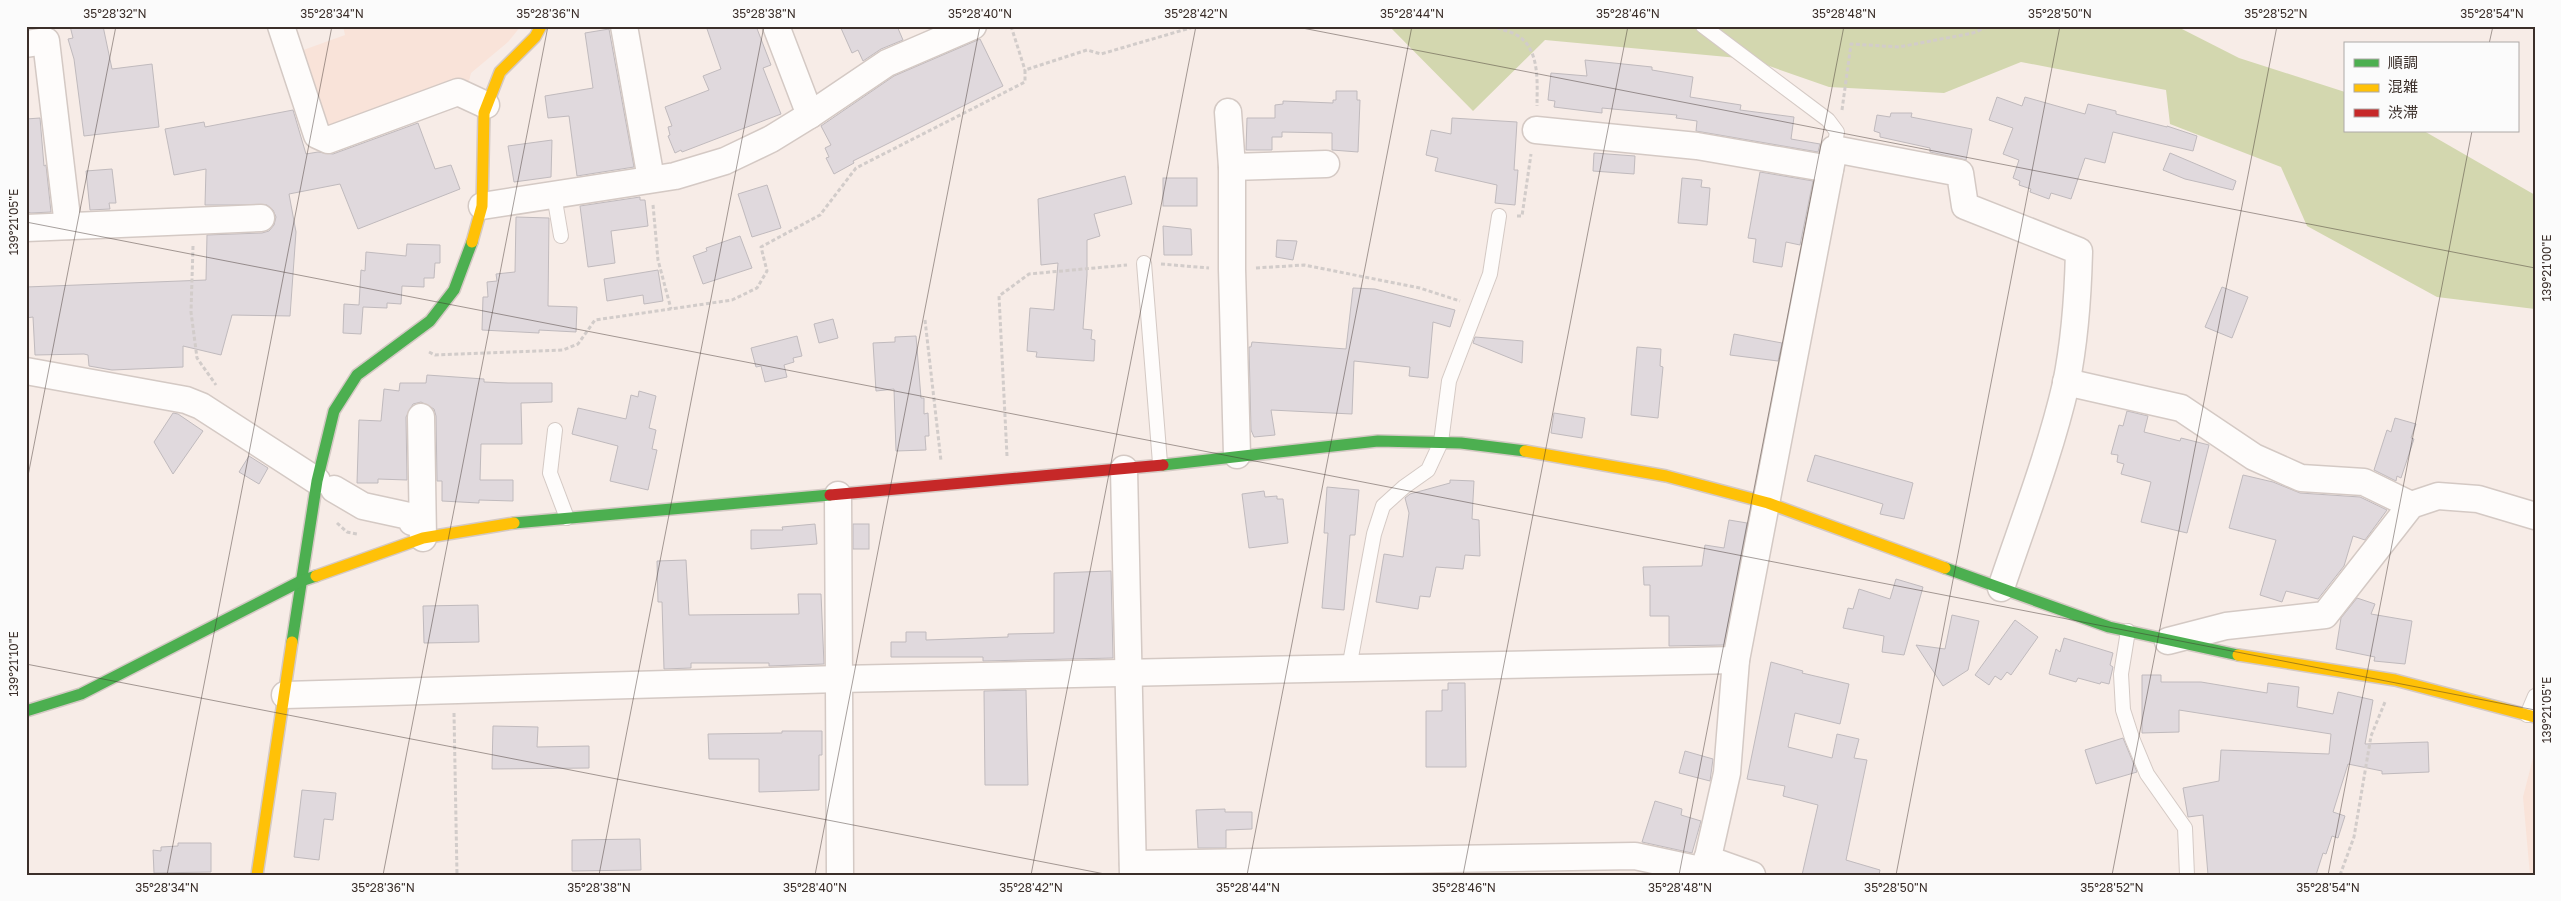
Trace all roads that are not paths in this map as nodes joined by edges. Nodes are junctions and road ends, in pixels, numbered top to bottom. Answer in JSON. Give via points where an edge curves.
{"nodes":[{"id":1,"x":281,"y":26,"type":"edge"},
{"id":2,"x":541,"y":26,"type":"edge"},
{"id":3,"x":624,"y":26,"type":"edge"},
{"id":4,"x":776,"y":26,"type":"edge"},
{"id":5,"x":973,"y":26,"type":"edge"},
{"id":6,"x":1703,"y":26,"type":"edge"},
{"id":7,"x":26,"y":44,"type":"edge"},
{"id":8,"x":486,"y":105,"type":"junction"},
{"id":9,"x":1228,"y":112,"type":"dead end"},
{"id":10,"x":810,"y":115,"type":"junction"},
{"id":11,"x":1536,"y":130,"type":"dead end"},
{"id":12,"x":1834,"y":150,"type":"junction"},
{"id":13,"x":1314,"y":158,"type":"dead end"},
{"id":14,"x":1232,"y":167,"type":"junction"},
{"id":15,"x":650,"y":179,"type":"junction"},
{"id":16,"x":554,"y":195,"type":"junction"},
{"id":17,"x":482,"y":206,"type":"junction"},
{"id":18,"x":1499,"y":216,"type":"dead end"},
{"id":19,"x":261,"y":218,"type":"dead end"},
{"id":20,"x":68,"y":226,"type":"junction"},
{"id":21,"x":26,"y":228,"type":"edge"},
{"id":22,"x":561,"y":236,"type":"dead end"},
{"id":23,"x":1144,"y":263,"type":"road end"},
{"id":24,"x":26,"y":371,"type":"edge"},
{"id":25,"x":2066,"y":382,"type":"junction"},
{"id":26,"x":421,"y":417,"type":"dead end"},
{"id":27,"x":555,"y":430,"type":"dead end"},
{"id":28,"x":1441,"y":442,"type":"junction"},
{"id":29,"x":1237,"y":455,"type":"junction"},
{"id":30,"x":1160,"y":463,"type":"junction"},
{"id":31,"x":1124,"y":469,"type":"junction"},
{"id":32,"x":326,"y":485,"type":"junction"},
{"id":33,"x":838,"y":495,"type":"junction"},
{"id":34,"x":1768,"y":503,"type":"junction"},
{"id":35,"x":2411,"y":505,"type":"junction"},
{"id":36,"x":2535,"y":516,"type":"edge"},
{"id":37,"x":567,"y":518,"type":"junction"},
{"id":38,"x":417,"y":530,"type":"junction"},
{"id":39,"x":301,"y":581,"type":"junction"},
{"id":40,"x":2001,"y":588,"type":"junction"},
{"id":41,"x":2128,"y":631,"type":"junction"},
{"id":42,"x":2168,"y":640,"type":"junction"},
{"id":43,"x":1736,"y":660,"type":"junction"},
{"id":44,"x":1349,"y":668,"type":"junction"},
{"id":45,"x":1129,"y":673,"type":"junction"},
{"id":46,"x":838,"y":678,"type":"junction"},
{"id":47,"x":285,"y":695,"type":"junction"},
{"id":48,"x":2535,"y":696,"type":"edge"},
{"id":49,"x":26,"y":711,"type":"edge"},
{"id":50,"x":2531,"y":716,"type":"edge"},
{"id":51,"x":1705,"y":868,"type":"edge"},
{"id":52,"x":1133,"y":870,"type":"edge"},
{"id":53,"x":257,"y":875,"type":"edge"},
{"id":54,"x":840,"y":875,"type":"edge"},
{"id":55,"x":1752,"y":875,"type":"edge"},
{"id":56,"x":2187,"y":875,"type":"edge"}],
"edges":[{"from":1,"to":8,"type":"street","via":[[317,135],[328,140],[458,92]]},
{"from":2,"to":8,"type":"street","via":[[535,37],[500,72]]},
{"from":3,"to":15,"type":"street"},
{"from":4,"to":10,"type":"street"},
{"from":5,"to":10,"type":"street","via":[[887,63]]},
{"from":6,"to":12,"type":"lane","via":[[1828,120]]},
{"from":7,"to":20,"type":"street","via":[[46,41]]},
{"from":8,"to":17,"type":"street"},
{"from":9,"to":14,"type":"street"},
{"from":10,"to":15,"type":"street","via":[[724,161],[675,176]]},
{"from":11,"to":12,"type":"street","via":[[1698,146]]},
{"from":12,"to":25,"type":"street","via":[[1960,174],[1965,206],[2079,251],[2077,300]]},
{"from":12,"to":34,"type":"street"},
{"from":13,"to":14,"type":"street"},
{"from":14,"to":29,"type":"street"},
{"from":15,"to":16,"type":"street"},
{"from":16,"to":17,"type":"street"},
{"from":16,"to":22,"type":"lane"},
{"from":17,"to":32,"type":"street","via":[[471,247],[454,290],[430,322],[356,375],[334,411]]},
{"from":18,"to":28,"type":"lane","via":[[1490,274],[1449,381]]},
{"from":19,"to":20,"type":"street"},
{"from":20,"to":21,"type":"street"},
{"from":23,"to":30,"type":"lane"},
{"from":24,"to":32,"type":"street","via":[[186,400],[202,406]]},
{"from":25,"to":35,"type":"street","via":[[2181,408],[2254,457],[2302,478],[2364,482]]},
{"from":25,"to":40,"type":"street","via":[[2054,430]]},
{"from":26,"to":38,"type":"street"},
{"from":27,"to":37,"type":"lane","via":[[550,472]]},
{"from":28,"to":29,"type":"street","via":[[1378,441]]},
{"from":28,"to":34,"type":"street","via":[[1544,453],[1666,476]]},
{"from":28,"to":44,"type":"lane","via":[[1428,470],[1383,506],[1374,534]]},
{"from":29,"to":30,"type":"street"},
{"from":30,"to":31,"type":"street"},
{"from":31,"to":33,"type":"street","via":[[1008,477]]},
{"from":31,"to":45,"type":"street"},
{"from":32,"to":38,"type":"street","via":[[363,506],[408,516]]},
{"from":32,"to":39,"type":"street"},
{"from":33,"to":37,"type":"street"},
{"from":33,"to":46,"type":"street"},
{"from":34,"to":40,"type":"street"},
{"from":34,"to":43,"type":"street"},
{"from":35,"to":36,"type":"street","via":[[2438,496],[2478,499]]},
{"from":35,"to":42,"type":"street","via":[[2325,615],[2226,626]]},
{"from":37,"to":38,"type":"street"},
{"from":38,"to":39,"type":"street"},
{"from":39,"to":47,"type":"street"},
{"from":39,"to":49,"type":"street","via":[[81,694]]},
{"from":40,"to":41,"type":"street"},
{"from":41,"to":42,"type":"street"},
{"from":41,"to":56,"type":"lane","via":[[2120,674],[2123,710],[2147,774],[2185,828]]},
{"from":42,"to":50,"type":"street","via":[[2212,651],[2395,680]]},
{"from":43,"to":44,"type":"street"},
{"from":43,"to":51,"type":"street","via":[[1727,773]]},
{"from":44,"to":45,"type":"street"},
{"from":45,"to":46,"type":"street"},
{"from":45,"to":52,"type":"street"},
{"from":46,"to":47,"type":"street"},
{"from":46,"to":54,"type":"street"},
{"from":47,"to":53,"type":"street"},
{"from":48,"to":50,"type":"lane"},
{"from":51,"to":52,"type":"street","via":[[1635,856]]},
{"from":51,"to":55,"type":"street"}]}
